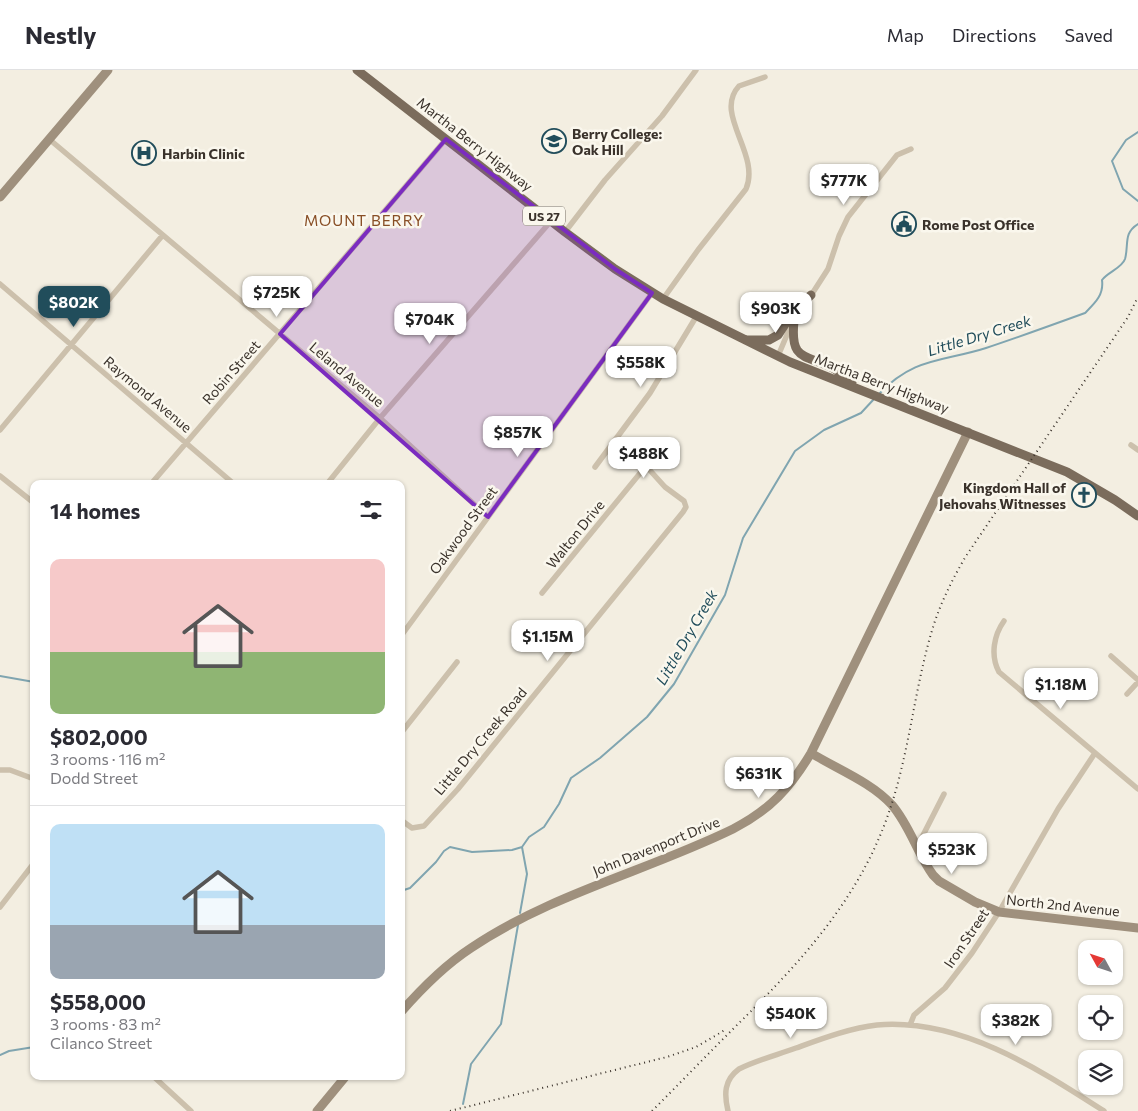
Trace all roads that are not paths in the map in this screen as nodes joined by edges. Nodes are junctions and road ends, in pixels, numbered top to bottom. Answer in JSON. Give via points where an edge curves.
{"nodes":[{"id":1,"x":108,"y":70,"type":"edge"},
{"id":2,"x":357,"y":70,"type":"edge"},
{"id":3,"x":696,"y":70,"type":"edge"},
{"id":4,"x":765,"y":78,"type":"dead end"},
{"id":5,"x":49,"y":139,"type":"junction"},
{"id":6,"x":446,"y":139,"type":"junction"},
{"id":7,"x":911,"y":149,"type":"dead end"},
{"id":8,"x":0,"y":196,"type":"edge"},
{"id":9,"x":551,"y":221,"type":"junction"},
{"id":10,"x":565,"y":232,"type":"junction"},
{"id":11,"x":162,"y":236,"type":"junction"},
{"id":12,"x":0,"y":284,"type":"edge"},
{"id":13,"x":652,"y":292,"type":"junction"},
{"id":14,"x":811,"y":295,"type":"junction"},
{"id":15,"x":663,"y":299,"type":"junction"},
{"id":16,"x":696,"y":317,"type":"junction"},
{"id":17,"x":794,"y":321,"type":"junction"},
{"id":18,"x":280,"y":334,"type":"junction"},
{"id":19,"x":744,"y":340,"type":"junction"},
{"id":20,"x":72,"y":346,"type":"junction"},
{"id":21,"x":778,"y":356,"type":"junction"},
{"id":22,"x":844,"y":381,"type":"junction"},
{"id":23,"x":380,"y":418,"type":"junction"},
{"id":24,"x":0,"y":430,"type":"edge"},
{"id":25,"x":968,"y":432,"type":"junction"},
{"id":26,"x":614,"y":442,"type":"junction"},
{"id":27,"x":187,"y":443,"type":"junction"},
{"id":28,"x":1131,"y":445,"type":"dead end"},
{"id":29,"x":1138,"y":450,"type":"edge"},
{"id":30,"x":595,"y":466,"type":"dead end"},
{"id":31,"x":646,"y":466,"type":"junction"},
{"id":32,"x":0,"y":476,"type":"edge"},
{"id":33,"x":155,"y":480,"type":"edge"},
{"id":34,"x":229,"y":480,"type":"edge"},
{"id":35,"x":330,"y":480,"type":"edge"},
{"id":36,"x":30,"y":500,"type":"edge"},
{"id":37,"x":1138,"y":516,"type":"edge"},
{"id":38,"x":488,"y":517,"type":"junction"},
{"id":39,"x":542,"y":593,"type":"dead end"},
{"id":40,"x":1004,"y":621,"type":"dead end"},
{"id":41,"x":405,"y":630,"type":"edge"},
{"id":42,"x":1111,"y":656,"type":"dead end"},
{"id":43,"x":457,"y":662,"type":"dead end"},
{"id":44,"x":1138,"y":681,"type":"edge"},
{"id":45,"x":1127,"y":694,"type":"dead end"},
{"id":46,"x":405,"y":728,"type":"edge"},
{"id":47,"x":811,"y":753,"type":"junction"},
{"id":48,"x":1095,"y":753,"type":"junction"},
{"id":49,"x":0,"y":770,"type":"edge"},
{"id":50,"x":30,"y":778,"type":"edge"},
{"id":51,"x":1138,"y":789,"type":"edge"},
{"id":52,"x":944,"y":794,"type":"dead end"},
{"id":53,"x":405,"y":823,"type":"edge"},
{"id":54,"x":917,"y":847,"type":"junction"},
{"id":55,"x":30,"y":868,"type":"edge"},
{"id":56,"x":0,"y":907,"type":"edge"},
{"id":57,"x":999,"y":912,"type":"junction"},
{"id":58,"x":1138,"y":928,"type":"edge"},
{"id":59,"x":405,"y":1008,"type":"edge"},
{"id":60,"x":910,"y":1025,"type":"junction"},
{"id":61,"x":157,"y":1080,"type":"edge"},
{"id":62,"x":343,"y":1080,"type":"edge"},
{"id":63,"x":191,"y":1111,"type":"edge"},
{"id":64,"x":317,"y":1111,"type":"edge"},
{"id":65,"x":728,"y":1111,"type":"edge"},
{"id":66,"x":1104,"y":1111,"type":"edge"}],
"edges":[{"from":1,"to":5,"type":"street"},
{"from":2,"to":6,"type":"main road","name":"Martha Berry Highway","number":"US 27"},
{"from":3,"to":10,"type":"street"},
{"from":4,"to":15,"type":"street","via":[[742,84],[730,102],[731,114],[750,166],[746,189]]},
{"from":5,"to":8,"type":"street"},
{"from":5,"to":11,"type":"street","name":"Leland Avenue"},
{"from":6,"to":9,"type":"main road","name":"Martha Berry Highway","number":"US 27"},
{"from":6,"to":18,"type":"street","name":"Robin Street"},
{"from":7,"to":14,"type":"street","via":[[897,155],[848,217],[824,279]]},
{"from":9,"to":10,"type":"main road","name":"Martha Berry Highway","number":"US 27"},
{"from":9,"to":23,"type":"street"},
{"from":10,"to":13,"type":"main road","name":"Martha Berry Highway","number":"US 27"},
{"from":11,"to":18,"type":"street","name":"Leland Avenue"},
{"from":11,"to":20,"type":"street"},
{"from":12,"to":20,"type":"street","name":"Raymond Avenue"},
{"from":13,"to":15,"type":"main road","name":"Martha Berry Highway","number":"US 27"},
{"from":13,"to":38,"type":"street","name":"Oakwood Street"},
{"from":14,"to":17,"type":"street"},
{"from":14,"to":19,"type":"main road","via":[[793,312],[778,336],[769,340]]},
{"from":15,"to":16,"type":"main road","name":"Martha Berry Highway","number":"US 27"},
{"from":16,"to":19,"type":"main road","name":"Martha Berry Highway","number":"US 27"},
{"from":16,"to":26,"type":"street","via":[[650,394]]},
{"from":17,"to":21,"type":"street"},
{"from":17,"to":22,"type":"main road","via":[[794,346],[800,355],[833,368]]},
{"from":18,"to":23,"type":"street","name":"Leland Avenue"},
{"from":18,"to":27,"type":"street","name":"Robin Street"},
{"from":19,"to":21,"type":"main road","name":"Martha Berry Highway","number":"US 27"},
{"from":20,"to":24,"type":"street"},
{"from":20,"to":27,"type":"street","name":"Raymond Avenue"},
{"from":21,"to":22,"type":"main road","name":"Martha Berry Highway","number":"US 27"},
{"from":22,"to":25,"type":"main road","name":"Martha Berry Highway","via":[[866,393]]},
{"from":23,"to":35,"type":"street"},
{"from":23,"to":38,"type":"street","name":"Leland Avenue"},
{"from":25,"to":37,"type":"main road","name":"Martha Berry Highway","via":[[1067,472]]},
{"from":25,"to":47,"type":"street","name":"John Davenport Drive"},
{"from":26,"to":30,"type":"street"},
{"from":26,"to":31,"type":"street"},
{"from":27,"to":33,"type":"street","name":"Robin Street"},
{"from":27,"to":34,"type":"street","name":"Raymond Avenue"},
{"from":28,"to":29,"type":"street"},
{"from":31,"to":39,"type":"street","name":"Walton Drive"},
{"from":31,"to":53,"type":"street","name":"Little Dry Creek Road","via":[[665,487],[684,501],[686,507],[458,789],[424,826],[412,828]]},
{"from":32,"to":36,"type":"street"},
{"from":38,"to":41,"type":"street","name":"Oakwood Street"},
{"from":40,"to":48,"type":"street","via":[[995,638],[999,672]]},
{"from":42,"to":44,"type":"street"},
{"from":43,"to":46,"type":"street"},
{"from":44,"to":45,"type":"street"},
{"from":47,"to":54,"type":"street","name":"North 2nd Avenue","via":[[886,800]]},
{"from":47,"to":59,"type":"street","name":"John Davenport Drive","via":[[792,783],[754,817],[719,836],[560,901],[501,929],[445,968]]},
{"from":48,"to":51,"type":"street"},
{"from":48,"to":57,"type":"street","name":"Iron Street","via":[[1058,809]]},
{"from":49,"to":50,"type":"street"},
{"from":52,"to":54,"type":"street"},
{"from":54,"to":57,"type":"street","name":"North 2nd Avenue","via":[[939,881]]},
{"from":55,"to":56,"type":"street"},
{"from":57,"to":58,"type":"street","name":"North 2nd Avenue"},
{"from":57,"to":60,"type":"street","name":"Iron Street","via":[[953,979],[914,1015]]},
{"from":60,"to":65,"type":"street","via":[[866,1027],[739,1069],[730,1077],[726,1087]]},
{"from":60,"to":66,"type":"street","via":[[944,1031],[1011,1055]]},
{"from":61,"to":63,"type":"street"},
{"from":62,"to":64,"type":"street"}]}
